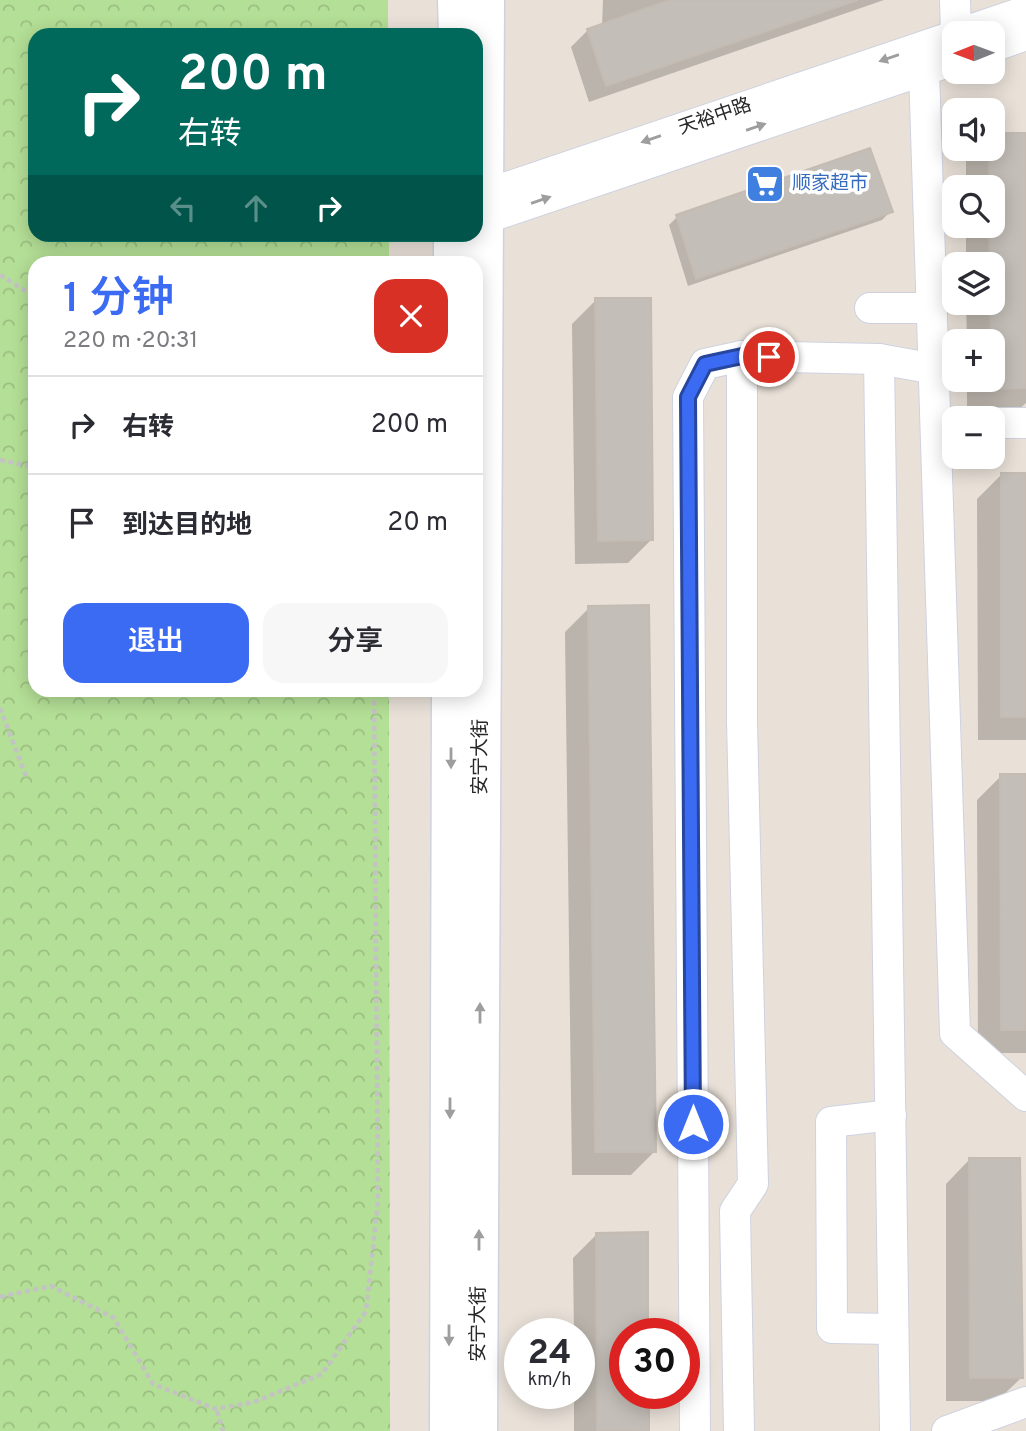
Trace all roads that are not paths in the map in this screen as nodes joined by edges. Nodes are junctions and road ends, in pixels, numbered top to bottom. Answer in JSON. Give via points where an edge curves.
{"nodes":[{"id":1,"x":457,"y":0,"type":"edge"},
{"id":2,"x":485,"y":0,"type":"edge"},
{"id":3,"x":955,"y":0,"type":"edge"},
{"id":4,"x":1026,"y":11,"type":"edge"},
{"id":5,"x":956,"y":21,"type":"edge"},
{"id":6,"x":996,"y":21,"type":"edge"},
{"id":7,"x":458,"y":28,"type":"edge"},
{"id":8,"x":1026,"y":35,"type":"edge"},
{"id":9,"x":942,"y":40,"type":"edge"},
{"id":10,"x":483,"y":42,"type":"edge"},
{"id":11,"x":1005,"y":42,"type":"edge"},
{"id":12,"x":942,"y":64,"type":"edge"},
{"id":13,"x":924,"y":70,"type":"junction"},
{"id":14,"x":483,"y":209,"type":"edge"},
{"id":15,"x":483,"y":209,"type":"edge"},
{"id":16,"x":932,"y":307,"type":"junction"},
{"id":17,"x":870,"y":308,"type":"dead end"},
{"id":18,"x":742,"y":356,"type":"junction"},
{"id":19,"x":880,"y":359,"type":"junction"},
{"id":20,"x":935,"y":369,"type":"junction"},
{"id":21,"x":942,"y":407,"type":"edge"},
{"id":22,"x":1005,"y":423,"type":"edge"},
{"id":23,"x":1026,"y":424,"type":"edge"},
{"id":24,"x":946,"y":469,"type":"edge"},
{"id":25,"x":451,"y":697,"type":"edge"},
{"id":26,"x":476,"y":697,"type":"edge"},
{"id":27,"x":1026,"y":1096,"type":"edge"},
{"id":28,"x":891,"y":1115,"type":"junction"},
{"id":29,"x":894,"y":1329,"type":"junction"},
{"id":30,"x":1026,"y":1402,"type":"edge"},
{"id":31,"x":449,"y":1431,"type":"edge"},
{"id":32,"x":478,"y":1431,"type":"edge"},
{"id":33,"x":695,"y":1431,"type":"edge"},
{"id":34,"x":739,"y":1431,"type":"edge"},
{"id":35,"x":895,"y":1431,"type":"edge"},
{"id":36,"x":947,"y":1431,"type":"edge"}],
"edges":[{"from":1,"to":7,"type":"main road"},
{"from":2,"to":10,"type":"main road","name":"安宁大街"},
{"from":3,"to":5,"type":"street"},
{"from":4,"to":6,"type":"street","name":"天裕中路"},
{"from":8,"to":11,"type":"street"},
{"from":9,"to":14,"type":"street","name":"天裕中路","one_way":true},
{"from":12,"to":13,"type":"street","name":"天裕中路"},
{"from":15,"to":13,"type":"street","name":"天裕中路","one_way":true},
{"from":13,"to":16,"type":"street"},
{"from":16,"to":17,"type":"street"},
{"from":16,"to":20,"type":"street"},
{"from":18,"to":19,"type":"street"},
{"from":18,"to":33,"type":"street","via":[[705,364],[688,397]]},
{"from":18,"to":34,"type":"street","via":[[742,734],[753,1184],[735,1211]]},
{"from":19,"to":20,"type":"street"},
{"from":19,"to":28,"type":"street"},
{"from":20,"to":21,"type":"street"},
{"from":22,"to":23,"type":"street"},
{"from":24,"to":27,"type":"street","via":[[955,1033]]},
{"from":25,"to":31,"type":"main road","name":"安宁大街","one_way":true},
{"from":32,"to":26,"type":"main road","name":"安宁大街","one_way":true},
{"from":28,"to":29,"type":"street"},
{"from":28,"to":29,"type":"street","via":[[831,1122],[832,1328]]},
{"from":29,"to":35,"type":"street"},
{"from":30,"to":36,"type":"street"}]}
